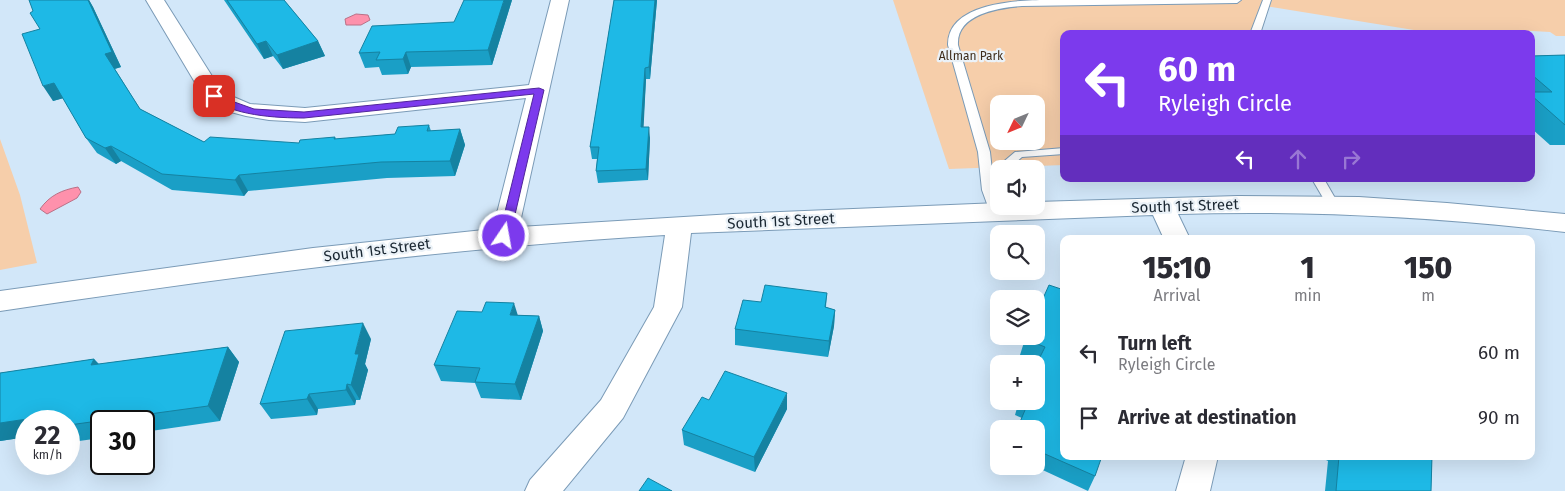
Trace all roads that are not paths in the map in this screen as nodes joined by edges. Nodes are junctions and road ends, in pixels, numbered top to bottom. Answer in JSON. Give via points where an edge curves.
{"nodes":[{"id":1,"x":155,"y":0,"type":"edge"},
{"id":2,"x":560,"y":0,"type":"edge"},
{"id":3,"x":1237,"y":0,"type":"edge"},
{"id":4,"x":1267,"y":0,"type":"edge"},
{"id":5,"x":1256,"y":30,"type":"edge"},
{"id":6,"x":539,"y":90,"type":"junction"},
{"id":7,"x":1060,"y":150,"type":"edge"},
{"id":8,"x":1012,"y":160,"type":"edge"},
{"id":9,"x":1320,"y":182,"type":"edge"},
{"id":10,"x":990,"y":189,"type":"edge"},
{"id":11,"x":990,"y":201,"type":"edge"},
{"id":12,"x":1045,"y":203,"type":"edge"},
{"id":13,"x":1333,"y":205,"type":"junction"},
{"id":14,"x":1162,"y":206,"type":"junction"},
{"id":15,"x":1565,"y":223,"type":"edge"},
{"id":16,"x":680,"y":226,"type":"junction"},
{"id":17,"x":1174,"y":235,"type":"edge"},
{"id":18,"x":504,"y":236,"type":"junction"},
{"id":19,"x":0,"y":301,"type":"edge"},
{"id":20,"x":1201,"y":460,"type":"edge"},
{"id":21,"x":542,"y":491,"type":"edge"},
{"id":22,"x":1193,"y":491,"type":"edge"}],
"edges":[{"from":1,"to":6,"type":"street","via":[[214,96],[253,111],[304,115]]},
{"from":2,"to":6,"type":"street"},
{"from":3,"to":10,"type":"lane","via":[[1022,3],[992,7],[964,22],[954,33],[953,45],[984,152]]},
{"from":4,"to":5,"type":"lane"},
{"from":6,"to":18,"type":"street"},
{"from":7,"to":8,"type":"lane","via":[[1019,154]]},
{"from":9,"to":13,"type":"lane"},
{"from":11,"to":16,"type":"street","name":"South 1st Street"},
{"from":12,"to":14,"type":"street","name":"South 1st Street"},
{"from":13,"to":14,"type":"street","name":"South 1st Street"},
{"from":13,"to":15,"type":"street","name":"South 1st Street","via":[[1435,210]]},
{"from":14,"to":17,"type":"street"},
{"from":16,"to":18,"type":"street","name":"South 1st Street"},
{"from":16,"to":21,"type":"street","via":[[668,308],[612,409]]},
{"from":18,"to":19,"type":"street","name":"South 1st Street","via":[[422,244]]},
{"from":20,"to":22,"type":"street"}]}
